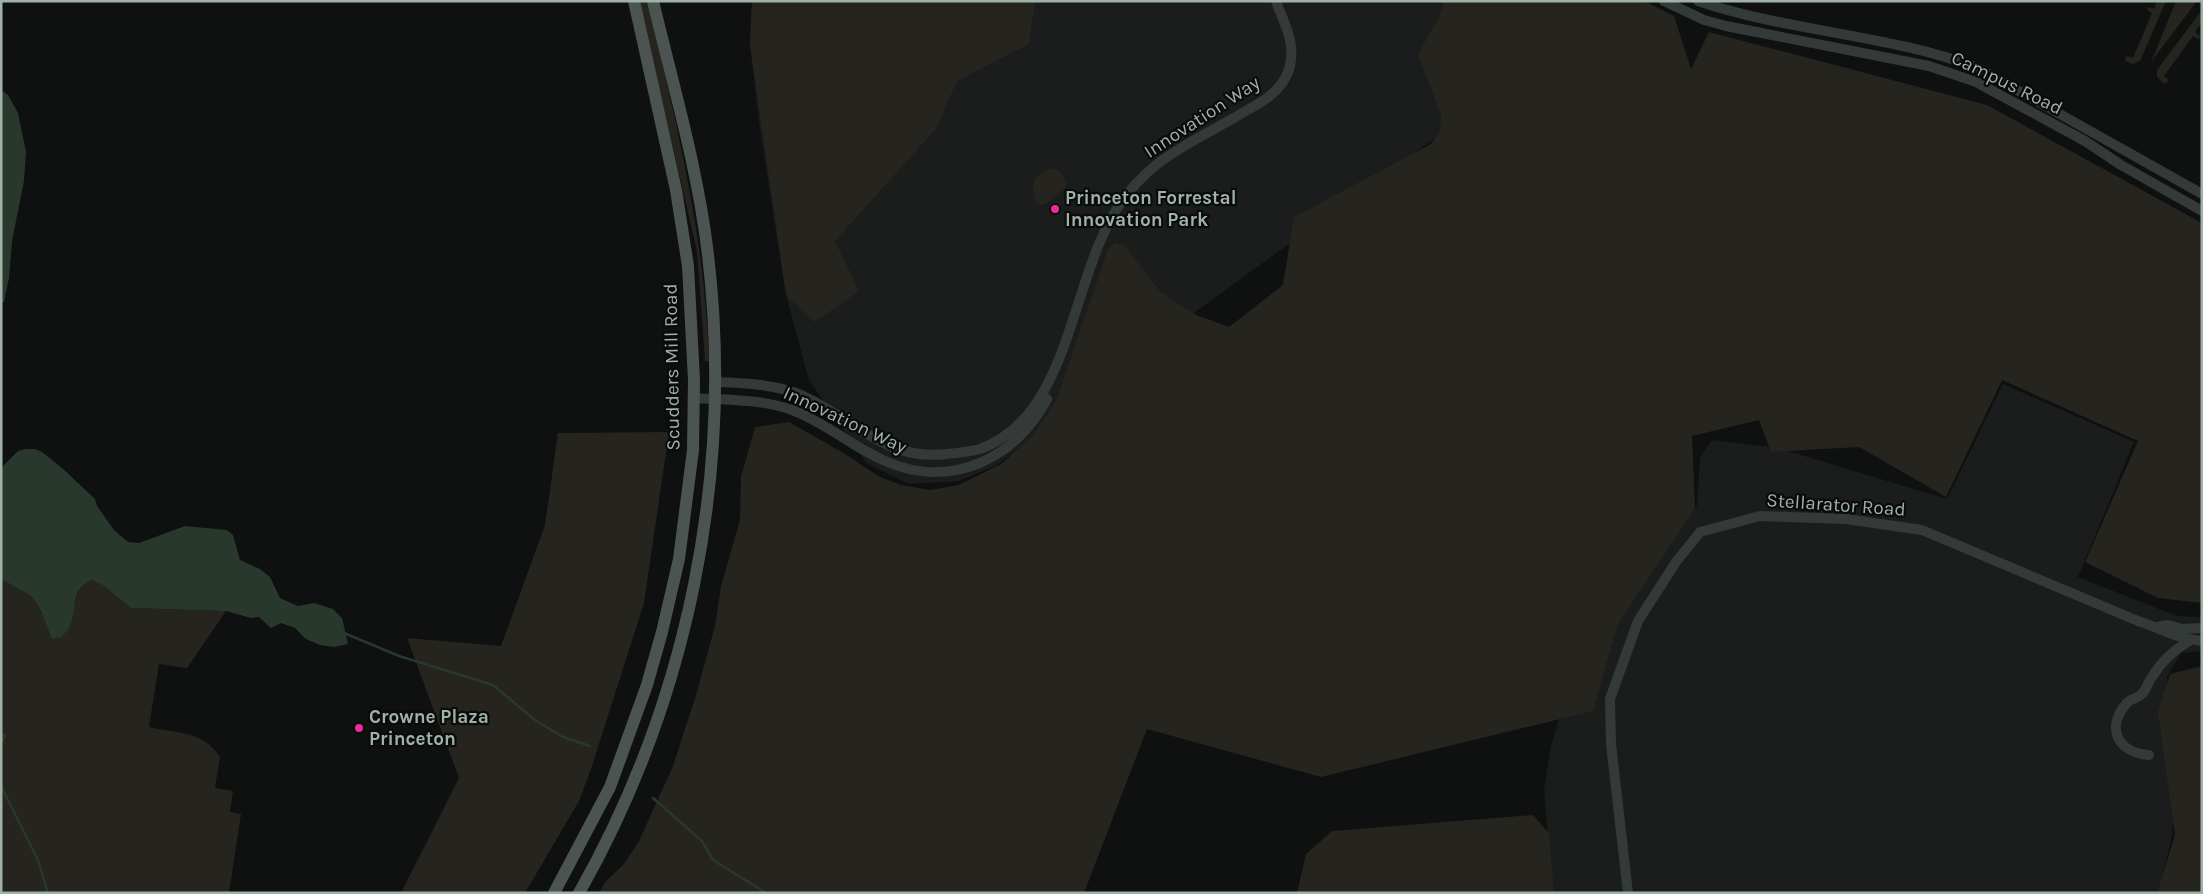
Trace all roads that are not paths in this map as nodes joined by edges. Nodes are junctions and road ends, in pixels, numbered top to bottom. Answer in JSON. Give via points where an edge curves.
{"nodes":[{"id":1,"x":634,"y":1,"type":"edge"},
{"id":2,"x":653,"y":1,"type":"edge"},
{"id":3,"x":1276,"y":1,"type":"edge"},
{"id":4,"x":1664,"y":1,"type":"edge"},
{"id":5,"x":1698,"y":1,"type":"edge"},
{"id":6,"x":2202,"y":194,"type":"edge"},
{"id":7,"x":2202,"y":211,"type":"edge"},
{"id":8,"x":1056,"y":366,"type":"junction"},
{"id":9,"x":715,"y":382,"type":"junction"},
{"id":10,"x":694,"y":398,"type":"junction"},
{"id":11,"x":715,"y":399,"type":"junction"},
{"id":12,"x":2158,"y":627,"type":"junction"},
{"id":13,"x":2201,"y":627,"type":"edge"},
{"id":14,"x":2191,"y":640,"type":"junction"},
{"id":15,"x":2202,"y":641,"type":"edge"},
{"id":16,"x":2149,"y":755,"type":"dead end"},
{"id":17,"x":554,"y":893,"type":"edge"},
{"id":18,"x":579,"y":893,"type":"edge"},
{"id":19,"x":1628,"y":893,"type":"edge"}],
"edges":[{"from":1,"to":10,"type":"main road","name":"Scudders Mill Road","via":[[676,190],[688,266]]},
{"from":2,"to":9,"type":"main road","name":"Scudders Mill Road","via":[[702,215],[712,300]]},
{"from":3,"to":8,"type":"street","name":"Innovation Way","via":[[1292,51],[1289,71],[1283,83],[1266,99],[1172,153],[1143,176],[1125,196],[1104,230]]},
{"from":4,"to":7,"type":"street","name":"Campus Road","via":[[1704,20],[1726,26],[1954,73],[2085,141]]},
{"from":5,"to":6,"type":"street","name":"Campus Road","via":[[1750,16],[1917,48],[1970,65],[2004,81]]},
{"from":8,"to":9,"type":"street","name":"Innovation Way","via":[[1028,415],[999,440],[979,449],[937,456],[904,452],[887,446],[797,394],[764,386]]},
{"from":8,"to":11,"type":"street","name":"Innovation Way","via":[[1050,392],[1040,413],[1022,436],[991,459],[961,470],[942,472],[931,473],[887,462],[784,407]]},
{"from":9,"to":11,"type":"main road","name":"Scudders Mill Road"},
{"from":10,"to":11,"type":"street","name":"Innovation Way"},
{"from":10,"to":17,"type":"main road","name":"Scudders Mill Road","via":[[693,450],[679,559],[660,641],[610,787]]},
{"from":11,"to":18,"type":"main road","name":"Scudders Mill Road","via":[[708,507],[687,619],[642,759],[624,804]]},
{"from":12,"to":13,"type":"street","name":"Stellarator Road"},
{"from":12,"to":14,"type":"street","name":"Stellarator Road","via":[[2173,636]]},
{"from":12,"to":19,"type":"street","name":"Stellarator Road","via":[[1922,530],[1846,519],[1760,516],[1700,532],[1676,562],[1638,621],[1610,699],[1611,744]]},
{"from":14,"to":15,"type":"street","name":"Stellarator Road"},
{"from":14,"to":16,"type":"street","via":[[2177,648],[2152,676],[2142,694],[2124,706],[2116,721],[2118,740],[2140,754]]}]}
